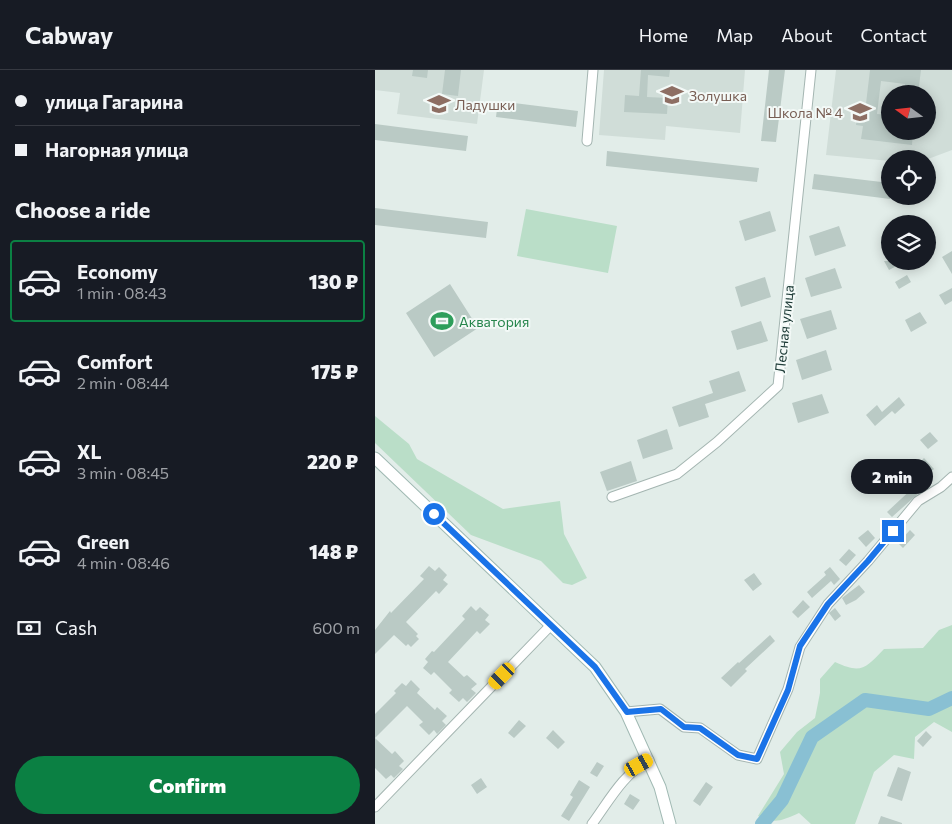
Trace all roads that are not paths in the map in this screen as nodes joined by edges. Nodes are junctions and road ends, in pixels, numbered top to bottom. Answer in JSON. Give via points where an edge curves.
{"nodes":[{"id":1,"x":593,"y":70,"type":"edge"},
{"id":2,"x":811,"y":70,"type":"edge"},
{"id":3,"x":587,"y":140,"type":"dead end"},
{"id":4,"x":376,"y":462,"type":"edge"},
{"id":5,"x":952,"y":477,"type":"edge"},
{"id":6,"x":612,"y":497,"type":"dead end"},
{"id":7,"x":551,"y":625,"type":"junction"},
{"id":8,"x":627,"y":712,"type":"junction"},
{"id":9,"x":649,"y":760,"type":"junction"},
{"id":10,"x":375,"y":807,"type":"edge"},
{"id":11,"x":592,"y":824,"type":"edge"},
{"id":12,"x":670,"y":824,"type":"edge"}],
"edges":[{"from":1,"to":3,"type":"street"},
{"from":2,"to":6,"type":"street","name":"Лесная улица","via":[[778,386],[677,474]]},
{"from":4,"to":7,"type":"street"},
{"from":5,"to":8,"type":"street","via":[[918,501],[828,604],[800,646],[788,690],[757,759],[738,755],[700,728],[684,727],[661,709]]},
{"from":7,"to":8,"type":"street","via":[[595,667]]},
{"from":7,"to":10,"type":"street"},
{"from":8,"to":9,"type":"street"},
{"from":9,"to":11,"type":"street","via":[[625,778]]},
{"from":9,"to":12,"type":"street"}]}
